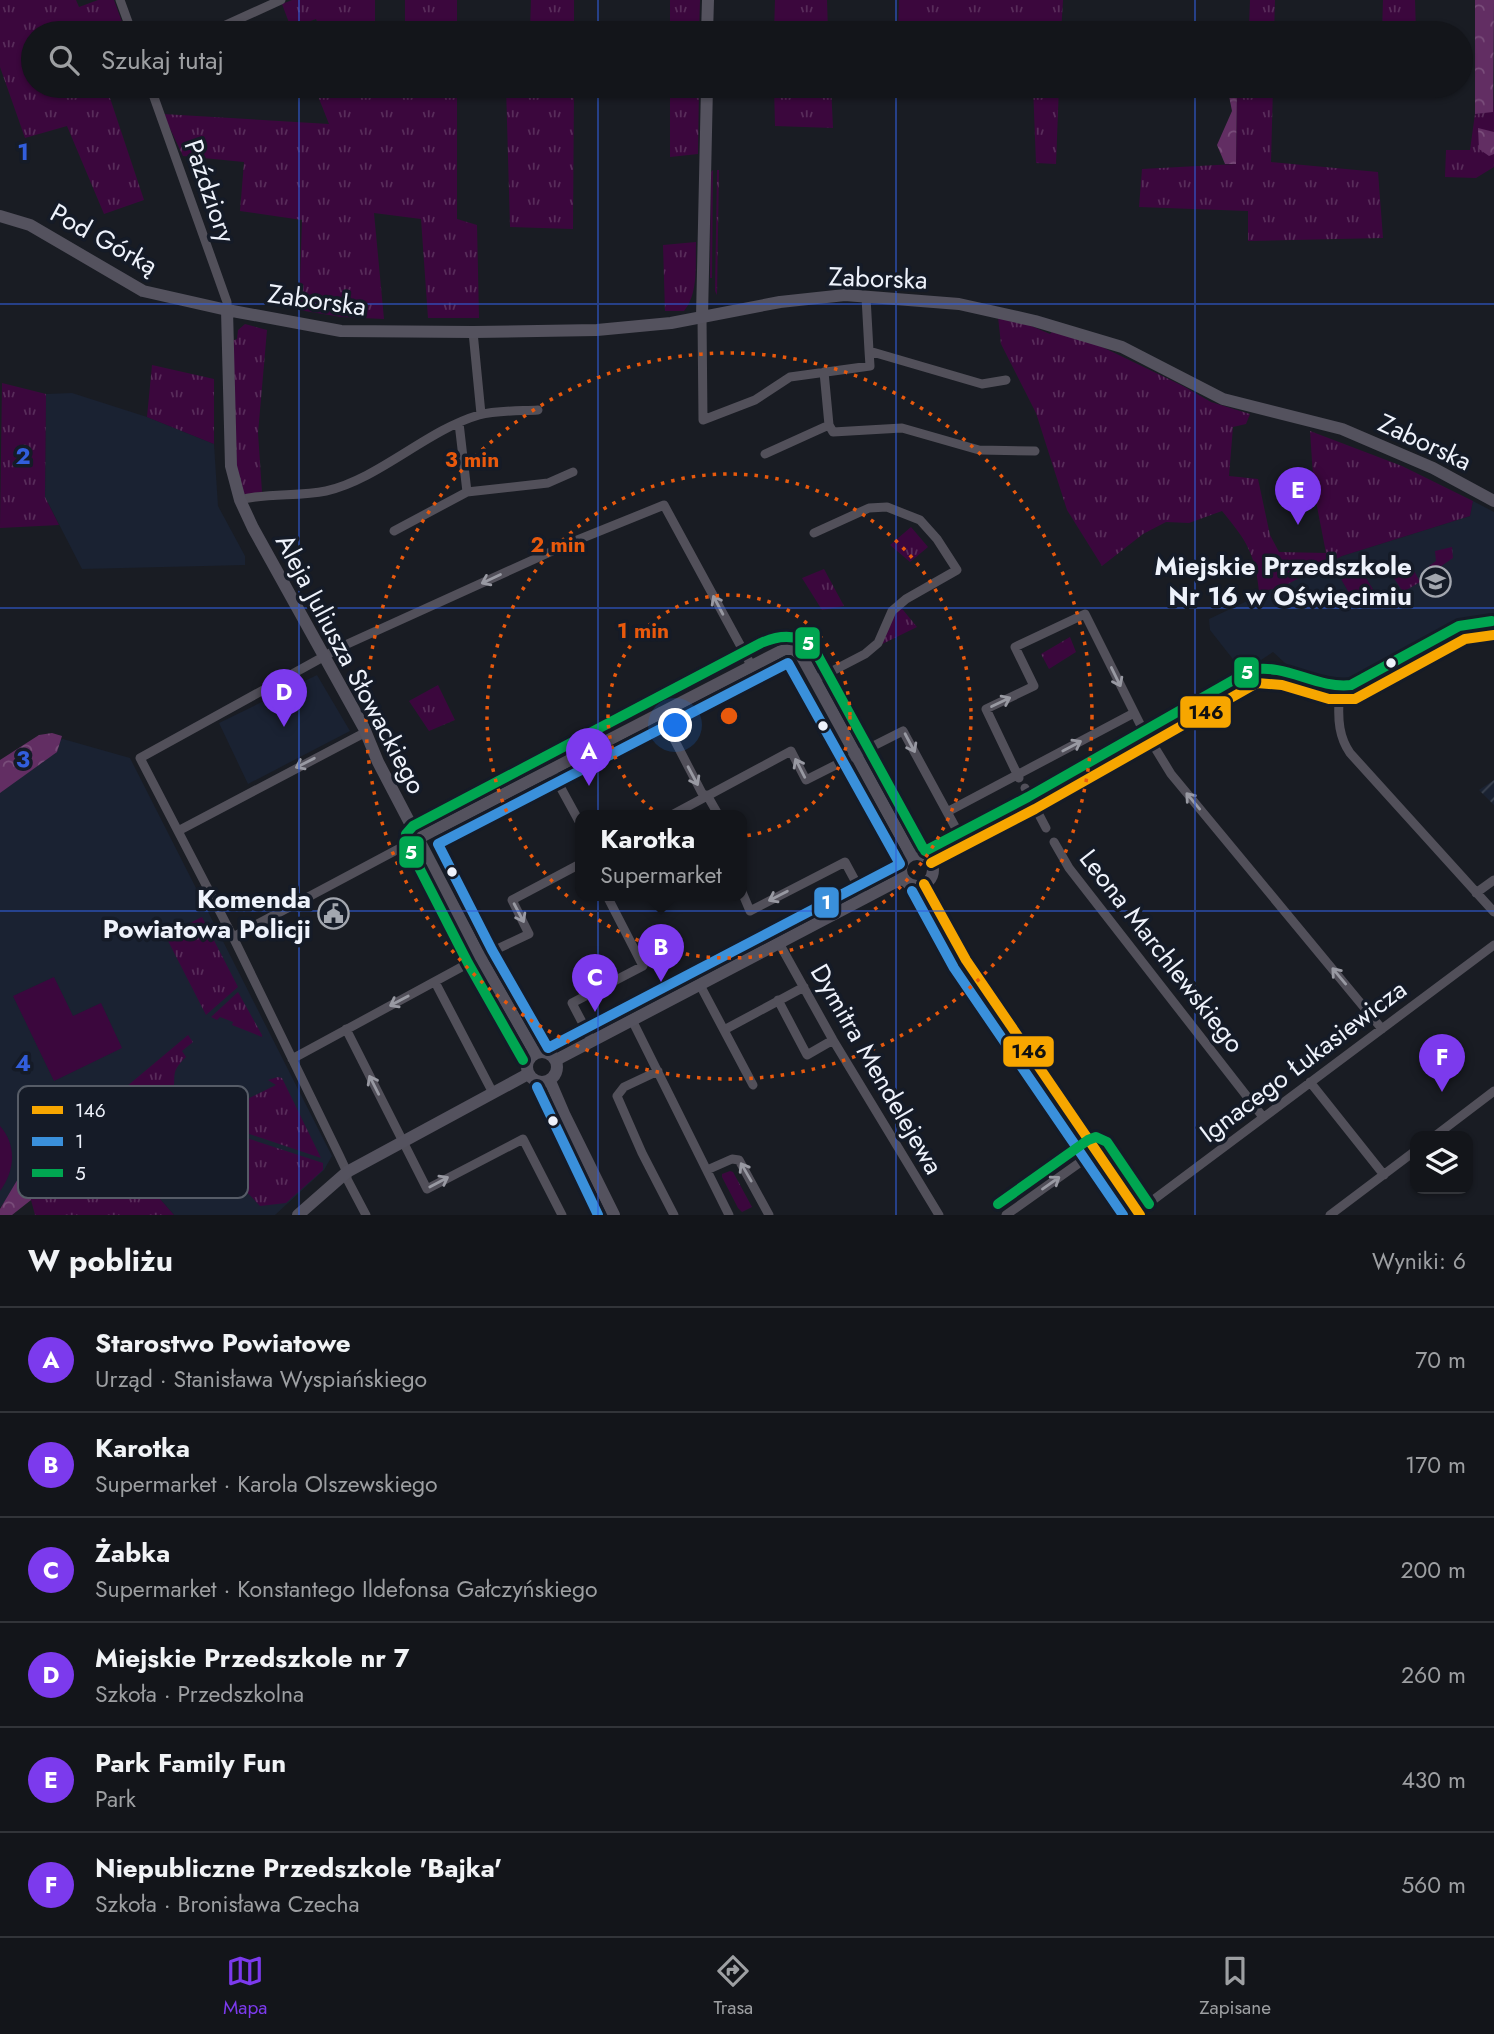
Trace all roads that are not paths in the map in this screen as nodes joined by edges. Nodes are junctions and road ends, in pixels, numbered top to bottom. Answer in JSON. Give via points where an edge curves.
{"nodes":[{"id":1,"x":120,"y":0,"type":"edge"},
{"id":2,"x":281,"y":0,"type":"edge"},
{"id":3,"x":708,"y":0,"type":"edge"},
{"id":4,"x":128,"y":21,"type":"edge"},
{"id":5,"x":235,"y":21,"type":"edge"},
{"id":6,"x":707,"y":21,"type":"edge"},
{"id":7,"x":154,"y":98,"type":"edge"},
{"id":8,"x":707,"y":98,"type":"edge"},
{"id":9,"x":0,"y":216,"type":"edge"},
{"id":10,"x":866,"y":297,"type":"junction"},
{"id":11,"x":227,"y":310,"type":"junction"},
{"id":12,"x":702,"y":317,"type":"junction"},
{"id":13,"x":473,"y":332,"type":"junction"},
{"id":14,"x":869,"y":351,"type":"junction"},
{"id":15,"x":824,"y":372,"type":"junction"},
{"id":16,"x":1006,"y":380,"type":"dead end"},
{"id":17,"x":538,"y":410,"type":"dead end"},
{"id":18,"x":481,"y":414,"type":"junction"},
{"id":19,"x":459,"y":423,"type":"junction"},
{"id":20,"x":829,"y":425,"type":"junction"},
{"id":21,"x":1035,"y":452,"type":"dead end"},
{"id":22,"x":765,"y":454,"type":"dead end"},
{"id":23,"x":573,"y":472,"type":"dead end"},
{"id":24,"x":467,"y":492,"type":"junction"},
{"id":25,"x":240,"y":499,"type":"junction"},
{"id":26,"x":1494,"y":501,"type":"edge"},
{"id":27,"x":394,"y":531,"type":"dead end"},
{"id":28,"x":814,"y":533,"type":"dead end"},
{"id":29,"x":1494,"y":635,"type":"edge"},
{"id":30,"x":324,"y":656,"type":"junction"},
{"id":31,"x":751,"y":665,"type":"junction"},
{"id":32,"x":814,"y":680,"type":"junction"},
{"id":33,"x":1339,"y":702,"type":"junction"},
{"id":34,"x":660,"y":712,"type":"junction"},
{"id":35,"x":1134,"y":713,"type":"junction"},
{"id":36,"x":366,"y":732,"type":"junction"},
{"id":37,"x":1151,"y":744,"type":"junction"},
{"id":38,"x":856,"y":756,"type":"junction"},
{"id":39,"x":551,"y":770,"type":"junction"},
{"id":40,"x":1018,"y":776,"type":"junction"},
{"id":41,"x":1025,"y":789,"type":"dead end"},
{"id":42,"x":706,"y":796,"type":"junction"},
{"id":43,"x":1035,"y":809,"type":"junction"},
{"id":44,"x":681,"y":810,"type":"edge"},
{"id":45,"x":715,"y":810,"type":"edge"},
{"id":46,"x":947,"y":812,"type":"junction"},
{"id":47,"x":575,"y":814,"type":"edge"},
{"id":48,"x":1046,"y":828,"type":"dead end"},
{"id":49,"x":178,"y":831,"type":"junction"},
{"id":50,"x":419,"y":838,"type":"junction"},
{"id":51,"x":1054,"y":842,"type":"dead end"},
{"id":52,"x":965,"y":845,"type":"junction"},
{"id":53,"x":911,"y":855,"type":"junction"},
{"id":54,"x":931,"y":863,"type":"junction"},
{"id":55,"x":575,"y":867,"type":"edge"},
{"id":56,"x":903,"y":878,"type":"junction"},
{"id":57,"x":1494,"y":880,"type":"edge"},
{"id":58,"x":924,"y":884,"type":"junction"},
{"id":59,"x":1476,"y":893,"type":"junction"},
{"id":60,"x":865,"y":899,"type":"junction"},
{"id":61,"x":610,"y":901,"type":"edge"},
{"id":62,"x":745,"y":901,"type":"edge"},
{"id":63,"x":1494,"y":912,"type":"edge"},
{"id":64,"x":233,"y":937,"type":"junction"},
{"id":65,"x":779,"y":943,"type":"junction"},
{"id":66,"x":1494,"y":945,"type":"edge"},
{"id":67,"x":480,"y":957,"type":"junction"},
{"id":68,"x":435,"y":982,"type":"junction"},
{"id":69,"x":700,"y":985,"type":"junction"},
{"id":70,"x":804,"y":987,"type":"junction"},
{"id":71,"x":778,"y":1000,"type":"junction"},
{"id":72,"x":632,"y":1020,"type":"junction"},
{"id":73,"x":346,"y":1029,"type":"junction"},
{"id":74,"x":1382,"y":1029,"type":"junction"},
{"id":75,"x":724,"y":1030,"type":"junction"},
{"id":76,"x":833,"y":1040,"type":"junction"},
{"id":77,"x":592,"y":1041,"type":"junction"},
{"id":78,"x":535,"y":1053,"type":"junction"},
{"id":79,"x":292,"y":1059,"type":"junction"},
{"id":80,"x":555,"y":1060,"type":"junction"},
{"id":81,"x":658,"y":1071,"type":"junction"},
{"id":82,"x":528,"y":1074,"type":"junction"},
{"id":83,"x":550,"y":1081,"type":"junction"},
{"id":84,"x":1310,"y":1082,"type":"junction"},
{"id":85,"x":753,"y":1085,"type":"dead end"},
{"id":86,"x":1494,"y":1091,"type":"edge"},
{"id":87,"x":493,"y":1093,"type":"junction"},
{"id":88,"x":1263,"y":1117,"type":"junction"},
{"id":89,"x":1442,"y":1131,"type":"edge"},
{"id":90,"x":403,"y":1141,"type":"junction"},
{"id":91,"x":1096,"y":1151,"type":"junction"},
{"id":92,"x":1410,"y":1155,"type":"edge"},
{"id":93,"x":707,"y":1170,"type":"junction"},
{"id":94,"x":347,"y":1172,"type":"junction"},
{"id":95,"x":1384,"y":1175,"type":"junction"},
{"id":96,"x":1139,"y":1213,"type":"edge"},
{"id":97,"x":298,"y":1215,"type":"edge"},
{"id":98,"x":366,"y":1215,"type":"edge"},
{"id":99,"x":562,"y":1215,"type":"edge"},
{"id":100,"x":614,"y":1215,"type":"edge"},
{"id":101,"x":674,"y":1215,"type":"edge"},
{"id":102,"x":729,"y":1215,"type":"edge"},
{"id":103,"x":769,"y":1215,"type":"edge"},
{"id":104,"x":939,"y":1215,"type":"edge"},
{"id":105,"x":1006,"y":1215,"type":"edge"},
{"id":106,"x":1330,"y":1215,"type":"edge"}],
"edges":[{"from":1,"to":4,"type":"street"},
{"from":2,"to":5,"type":"street"},
{"from":3,"to":6,"type":"street"},
{"from":7,"to":11,"type":"street","name":"Paździory"},
{"from":8,"to":12,"type":"street"},
{"from":9,"to":11,"type":"street","name":"Pod Górką","via":[[30,225],[142,291]]},
{"from":10,"to":12,"type":"street","name":"Zaborska","via":[[780,302]]},
{"from":10,"to":14,"type":"street"},
{"from":10,"to":26,"type":"street","name":"Zaborska","via":[[959,304],[1122,347],[1223,399],[1342,429],[1433,468]]},
{"from":11,"to":13,"type":"street","name":"Zaborska","via":[[341,331]]},
{"from":11,"to":25,"type":"street","name":"Aleja Juliusza Słowackiego","via":[[231,466]]},
{"from":12,"to":13,"type":"street","name":"Zaborska","via":[[597,330]]},
{"from":12,"to":15,"type":"street","via":[[703,420],[755,400],[790,377]]},
{"from":13,"to":18,"type":"street"},
{"from":14,"to":15,"type":"street","via":[[870,366]]},
{"from":14,"to":16,"type":"street","via":[[982,384]]},
{"from":15,"to":20,"type":"street"},
{"from":17,"to":18,"type":"street"},
{"from":18,"to":19,"type":"street"},
{"from":19,"to":24,"type":"street"},
{"from":19,"to":25,"type":"street","via":[[326,491]]},
{"from":20,"to":21,"type":"street","via":[[832,432],[902,428],[979,450]]},
{"from":20,"to":22,"type":"street"},
{"from":23,"to":24,"type":"street","via":[[548,483]]},
{"from":24,"to":27,"type":"street"},
{"from":25,"to":30,"type":"street","name":"Aleja Juliusza Słowackiego"},
{"from":28,"to":32,"type":"street","via":[[869,508],[887,507],[920,520],[957,570],[892,611],[878,643],[865,654]]},
{"from":29,"to":33,"type":"street","via":[[1465,639],[1355,699]]},
{"from":31,"to":30,"type":"street","one_way":true,"via":[[664,505]]},
{"from":30,"to":36,"type":"street","name":"Aleja Juliusza Słowackiego"},
{"from":30,"to":49,"type":"street","via":[[140,758]]},
{"from":31,"to":32,"type":"street","via":[[793,649],[802,655]]},
{"from":31,"to":34,"type":"street"},
{"from":32,"to":38,"type":"street"},
{"from":33,"to":37,"type":"street","via":[[1278,683],[1257,683]]},
{"from":33,"to":59,"type":"street","via":[[1345,745]]},
{"from":34,"to":39,"type":"street"},
{"from":34,"to":42,"type":"street","one_way":true},
{"from":35,"to":37,"type":"street"},
{"from":40,"to":35,"type":"street","one_way":true},
{"from":40,"to":35,"type":"street","one_way":true,"via":[[986,709],[1034,686],[1015,647],[1085,614]]},
{"from":36,"to":49,"type":"street","one_way":true},
{"from":36,"to":50,"type":"street","name":"Aleja Juliusza Słowackiego"},
{"from":37,"to":43,"type":"street"},
{"from":74,"to":37,"type":"street","one_way":true},
{"from":38,"to":42,"type":"street","one_way":true,"via":[[806,780],[792,751]]},
{"from":38,"to":46,"type":"street","one_way":true,"via":[[903,731]]},
{"from":38,"to":53,"type":"street"},
{"from":39,"to":47,"type":"street"},
{"from":39,"to":50,"type":"street"},
{"from":40,"to":46,"type":"street"},
{"from":41,"to":43,"type":"street"},
{"from":42,"to":44,"type":"street"},
{"from":42,"to":45,"type":"street"},
{"from":43,"to":48,"type":"street"},
{"from":43,"to":52,"type":"street"},
{"from":46,"to":52,"type":"street"},
{"from":49,"to":64,"type":"street"},
{"from":50,"to":64,"type":"street"},
{"from":50,"to":67,"type":"street","name":"Aleja Juliusza Słowackiego"},
{"from":51,"to":88,"type":"street","name":"Leona Marchlewskiego","via":[[1069,868]]},
{"from":52,"to":54,"type":"street"},
{"from":53,"to":54,"type":"street","via":[[921,854]]},
{"from":53,"to":56,"type":"street","via":[[902,867]]},
{"from":54,"to":58,"type":"street","via":[[933,873]]},
{"from":55,"to":67,"type":"street","one_way":true,"via":[[512,900],[529,934]]},
{"from":56,"to":58,"type":"street","via":[[910,884]]},
{"from":56,"to":60,"type":"street"},
{"from":57,"to":59,"type":"street"},
{"from":58,"to":91,"type":"street","via":[[965,960]]},
{"from":59,"to":63,"type":"street"},
{"from":60,"to":62,"type":"street","one_way":true,"via":[[845,862],[750,911]]},
{"from":60,"to":65,"type":"street"},
{"from":61,"to":77,"type":"street","via":[[643,966],[572,1003]]},
{"from":64,"to":79,"type":"street"},
{"from":65,"to":69,"type":"street"},
{"from":65,"to":70,"type":"street","name":"Dymitra Mendelejewa"},
{"from":66,"to":74,"type":"street","name":"Ignacego Łukasiewicza"},
{"from":67,"to":68,"type":"street"},
{"from":67,"to":78,"type":"street","name":"Aleja Juliusza Słowackiego"},
{"from":68,"to":73,"type":"street","one_way":true},
{"from":68,"to":87,"type":"street"},
{"from":69,"to":72,"type":"street"},
{"from":69,"to":75,"type":"street"},
{"from":70,"to":71,"type":"street"},
{"from":70,"to":76,"type":"street","name":"Dymitra Mendelejewa"},
{"from":71,"to":75,"type":"street"},
{"from":71,"to":76,"type":"street","via":[[807,1055]]},
{"from":72,"to":77,"type":"street"},
{"from":72,"to":81,"type":"street"},
{"from":73,"to":79,"type":"street"},
{"from":90,"to":73,"type":"street","one_way":true},
{"from":74,"to":84,"type":"street","name":"Ignacego Łukasiewicza"},
{"from":75,"to":85,"type":"street"},
{"from":76,"to":104,"type":"street","name":"Dymitra Mendelejewa"},
{"from":77,"to":80,"type":"street"},
{"from":78,"to":80,"type":"street","via":[[549,1053]]},
{"from":78,"to":82,"type":"street","via":[[526,1064]]},
{"from":79,"to":94,"type":"street"},
{"from":80,"to":83,"type":"street","via":[[556,1074]]},
{"from":81,"to":93,"type":"street"},
{"from":81,"to":101,"type":"street","via":[[624,1087],[617,1096]]},
{"from":82,"to":83,"type":"street","via":[[535,1081]]},
{"from":82,"to":87,"type":"street"},
{"from":83,"to":100,"type":"street"},
{"from":84,"to":88,"type":"street","name":"Ignacego Łukasiewicza"},
{"from":84,"to":95,"type":"street"},
{"from":86,"to":89,"type":"street"},
{"from":87,"to":90,"type":"street"},
{"from":88,"to":96,"type":"street","name":"Ignacego Łukasiewicza"},
{"from":90,"to":94,"type":"street"},
{"from":90,"to":99,"type":"street","one_way":true,"via":[[427,1189],[523,1139]]},
{"from":91,"to":96,"type":"street"},
{"from":105,"to":91,"type":"street","one_way":true},
{"from":92,"to":95,"type":"street"},
{"from":93,"to":102,"type":"street"},
{"from":103,"to":93,"type":"street","one_way":true,"via":[[739,1160]]},
{"from":94,"to":97,"type":"street"},
{"from":94,"to":98,"type":"street"},
{"from":95,"to":106,"type":"street"}]}
